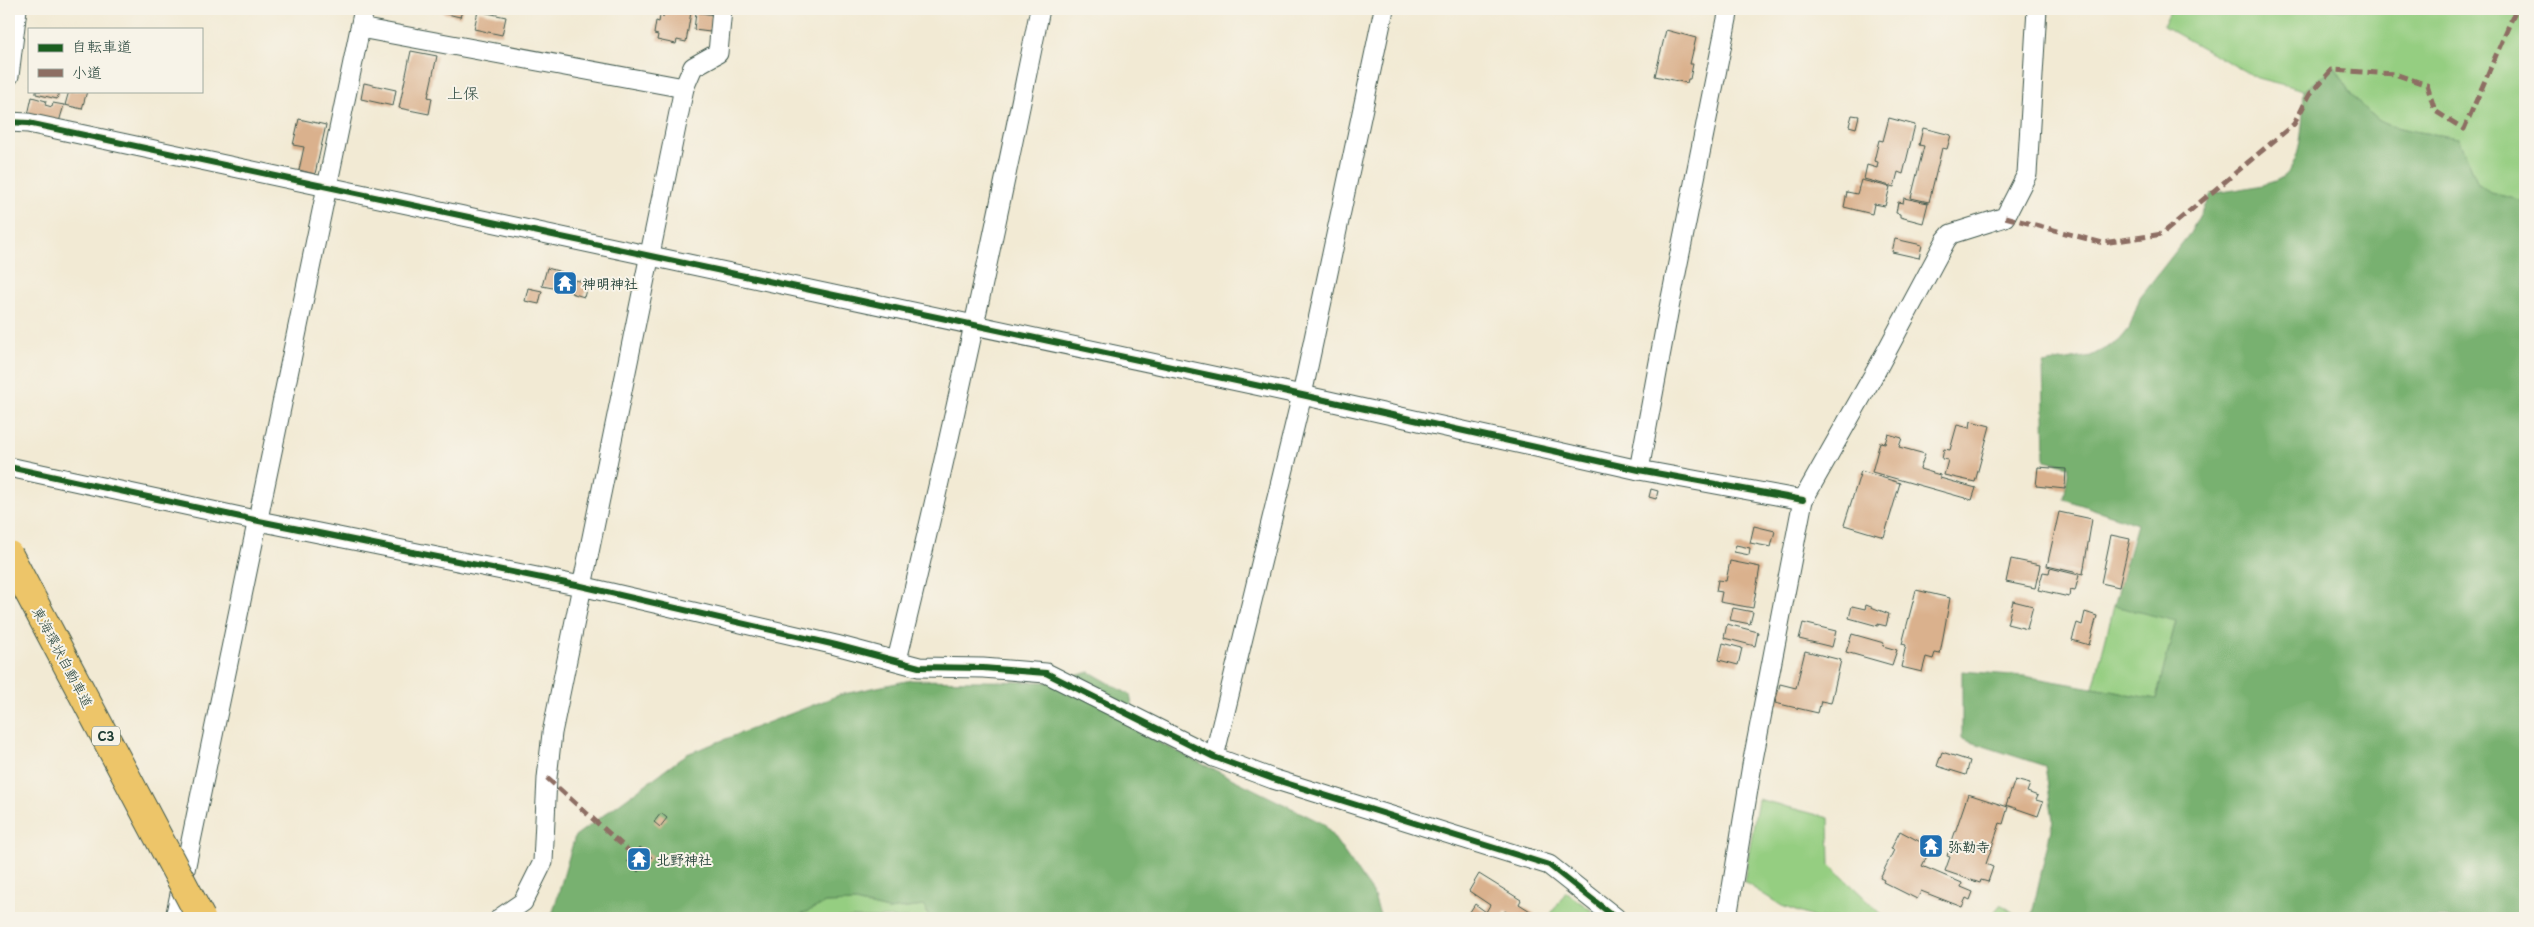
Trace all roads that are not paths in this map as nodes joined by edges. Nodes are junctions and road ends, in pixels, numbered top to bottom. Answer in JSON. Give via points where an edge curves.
{"nodes":[{"id":1,"x":17,"y":9,"type":"edge"},
{"id":2,"x":364,"y":9,"type":"edge"},
{"id":3,"x":722,"y":9,"type":"edge"},
{"id":4,"x":1040,"y":9,"type":"edge"},
{"id":5,"x":1384,"y":9,"type":"edge"},
{"id":6,"x":1729,"y":9,"type":"edge"},
{"id":7,"x":2037,"y":9,"type":"edge"},
{"id":8,"x":360,"y":28,"type":"junction"},
{"id":9,"x":9,"y":76,"type":"edge"},
{"id":10,"x":684,"y":88,"type":"junction"},
{"id":11,"x":9,"y":122,"type":"edge"},
{"id":12,"x":328,"y":188,"type":"junction"},
{"id":13,"x":650,"y":254,"type":"junction"},
{"id":14,"x":975,"y":326,"type":"junction"},
{"id":15,"x":1302,"y":395,"type":"junction"},
{"id":16,"x":9,"y":467,"type":"edge"},
{"id":17,"x":1639,"y":470,"type":"junction"},
{"id":18,"x":1803,"y":500,"type":"junction"},
{"id":19,"x":259,"y":521,"type":"junction"},
{"id":20,"x":9,"y":555,"type":"edge"},
{"id":21,"x":582,"y":586,"type":"junction"},
{"id":22,"x":897,"y":660,"type":"junction"},
{"id":23,"x":1214,"y":757,"type":"junction"},
{"id":24,"x":175,"y":918,"type":"edge"},
{"id":25,"x":201,"y":918,"type":"edge"},
{"id":26,"x":500,"y":918,"type":"edge"},
{"id":27,"x":1616,"y":918,"type":"edge"},
{"id":28,"x":1727,"y":918,"type":"edge"}],
"edges":[{"from":1,"to":9,"type":"street"},
{"from":2,"to":8,"type":"street"},
{"from":3,"to":10,"type":"street","via":[[718,53],[693,67]]},
{"from":4,"to":14,"type":"street"},
{"from":5,"to":15,"type":"street"},
{"from":6,"to":17,"type":"street"},
{"from":7,"to":18,"type":"street","via":[[2027,174],[2005,217],[1951,234],[1946,240]]},
{"from":8,"to":10,"type":"street"},
{"from":8,"to":12,"type":"street"},
{"from":10,"to":13,"type":"street"},
{"from":11,"to":12,"type":"street","via":[[28,123]]},
{"from":12,"to":13,"type":"street"},
{"from":12,"to":19,"type":"street"},
{"from":13,"to":14,"type":"street"},
{"from":13,"to":21,"type":"street"},
{"from":14,"to":15,"type":"street"},
{"from":14,"to":22,"type":"street"},
{"from":15,"to":17,"type":"street"},
{"from":15,"to":23,"type":"street"},
{"from":16,"to":19,"type":"street"},
{"from":17,"to":18,"type":"street"},
{"from":18,"to":28,"type":"street","via":[[1752,765]]},
{"from":19,"to":21,"type":"street"},
{"from":19,"to":24,"type":"street"},
{"from":20,"to":25,"type":"highway","name":"東海環状自動車道","number":"C3","bridge":true},
{"from":21,"to":22,"type":"street"},
{"from":21,"to":26,"type":"street","via":[[552,733],[542,862],[523,902]]},
{"from":22,"to":23,"type":"street","via":[[920,667],[1046,674]]},
{"from":23,"to":27,"type":"street","via":[[1273,779],[1549,865]]}]}
